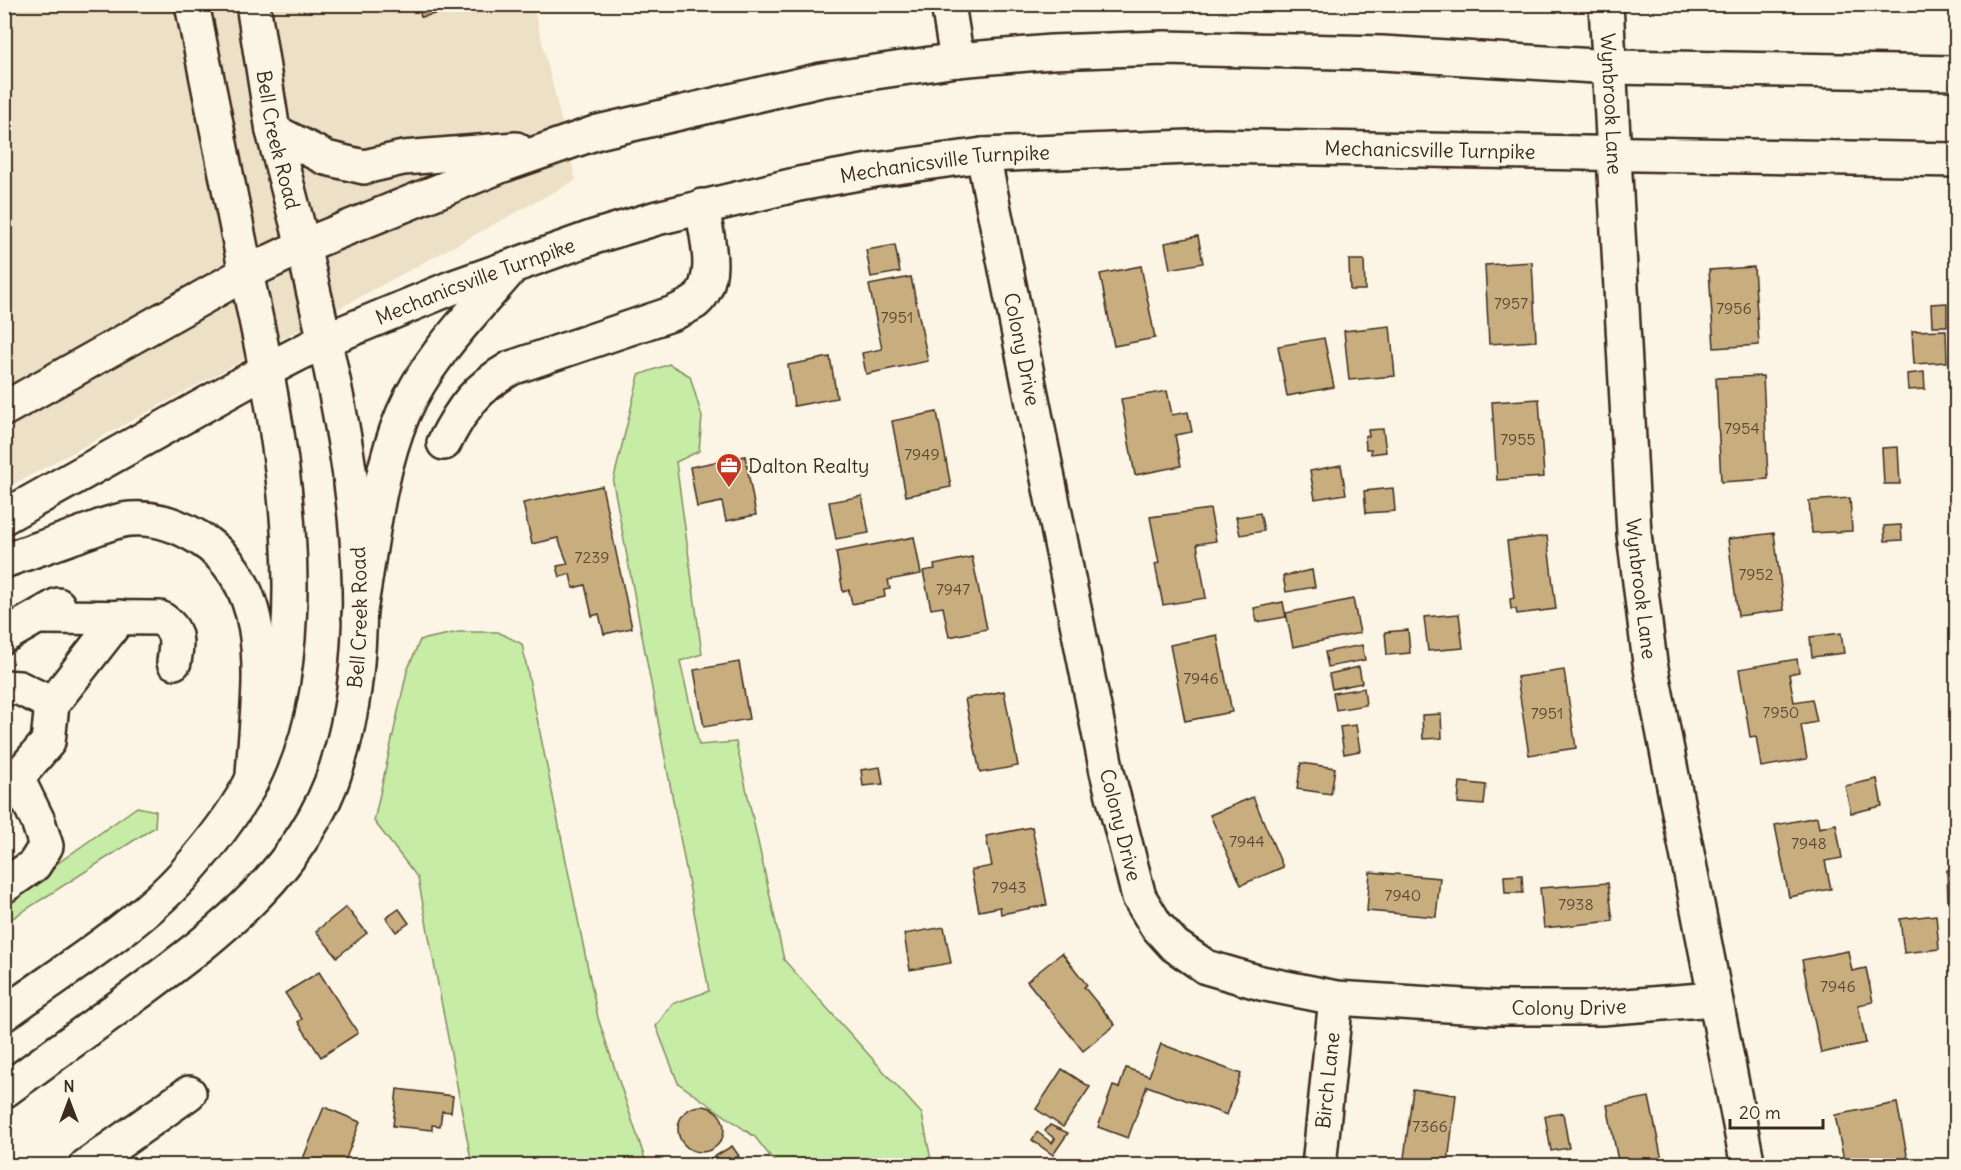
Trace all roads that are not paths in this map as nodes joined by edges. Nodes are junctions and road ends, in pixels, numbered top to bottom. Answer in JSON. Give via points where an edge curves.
{"nodes":[{"id":1,"x":192,"y":4,"type":"edge"},
{"id":2,"x":253,"y":4,"type":"edge"},
{"id":3,"x":948,"y":4,"type":"edge"},
{"id":4,"x":1606,"y":4,"type":"edge"},
{"id":5,"x":957,"y":60,"type":"junction"},
{"id":6,"x":1611,"y":67,"type":"junction"},
{"id":7,"x":1956,"y":73,"type":"edge"},
{"id":8,"x":273,"y":131,"type":"junction"},
{"id":9,"x":557,"y":146,"type":"junction"},
{"id":10,"x":1612,"y":153,"type":"junction"},
{"id":11,"x":983,"y":155,"type":"junction"},
{"id":12,"x":1956,"y":160,"type":"edge"},
{"id":13,"x":702,"y":206,"type":"junction"},
{"id":14,"x":303,"y":246,"type":"junction"},
{"id":15,"x":514,"y":264,"type":"junction"},
{"id":16,"x":246,"y":273,"type":"junction"},
{"id":17,"x":325,"y":340,"type":"junction"},
{"id":18,"x":267,"y":370,"type":"junction"},
{"id":19,"x":4,"y":408,"type":"edge"},
{"id":20,"x":444,"y":443,"type":"dead end"},
{"id":21,"x":4,"y":517,"type":"edge"},
{"id":22,"x":4,"y":561,"type":"edge"},
{"id":23,"x":359,"y":616,"type":"junction"},
{"id":24,"x":120,"y":617,"type":"junction"},
{"id":25,"x":4,"y":636,"type":"edge"},
{"id":26,"x":174,"y":662,"type":"dead end"},
{"id":27,"x":4,"y":687,"type":"edge"},
{"id":28,"x":52,"y":704,"type":"junction"},
{"id":29,"x":253,"y":776,"type":"junction"},
{"id":30,"x":11,"y":786,"type":"edge"},
{"id":31,"x":4,"y":886,"type":"edge"},
{"id":32,"x":1336,"y":998,"type":"junction"},
{"id":33,"x":1714,"y":999,"type":"junction"},
{"id":34,"x":4,"y":1014,"type":"edge"},
{"id":35,"x":4,"y":1091,"type":"edge"},
{"id":36,"x":189,"y":1093,"type":"dead end"},
{"id":37,"x":86,"y":1166,"type":"edge"},
{"id":38,"x":1319,"y":1166,"type":"edge"},
{"id":39,"x":1748,"y":1166,"type":"edge"}],
"edges":[{"from":1,"to":16,"type":"main road"},
{"from":2,"to":8,"type":"main road","name":"Bell Creek Road"},
{"from":3,"to":5,"type":"main road"},
{"from":4,"to":6,"type":"main road","name":"Wynbrook Lane"},
{"from":5,"to":6,"type":"main road","via":[[1107,50],[1257,48]]},
{"from":5,"to":9,"type":"main road","via":[[821,80],[598,132]]},
{"from":6,"to":7,"type":"main road"},
{"from":6,"to":10,"type":"main road","name":"Wynbrook Lane"},
{"from":8,"to":9,"type":"main road","via":[[326,158],[364,167],[403,158]]},
{"from":8,"to":14,"type":"main road","name":"Bell Creek Road"},
{"from":9,"to":14,"type":"main road"},
{"from":10,"to":11,"type":"main road","name":"Mechanicsville Turnpike","via":[[1215,146]]},
{"from":10,"to":12,"type":"main road","name":"Mechanicsville Turnpike"},
{"from":10,"to":33,"type":"main road","name":"Wynbrook Lane","via":[[1634,534],[1650,663]]},
{"from":11,"to":13,"type":"main road","name":"Mechanicsville Turnpike","via":[[864,172]]},
{"from":11,"to":32,"type":"main road","name":"Colony Drive","via":[[1107,772],[1139,897],[1174,945],[1206,967]]},
{"from":13,"to":15,"type":"main road","name":"Mechanicsville Turnpike"},
{"from":13,"to":20,"type":"main road","via":[[710,268],[706,287],[695,302],[674,313],[503,373],[472,397]]},
{"from":14,"to":16,"type":"main road"},
{"from":14,"to":17,"type":"main road","name":"Bell Creek Road"},
{"from":15,"to":17,"type":"main road","name":"Mechanicsville Turnpike"},
{"from":15,"to":23,"type":"main road","via":[[434,359],[403,414],[388,456]]},
{"from":16,"to":18,"type":"main road"},
{"from":16,"to":19,"type":"main road"},
{"from":17,"to":18,"type":"main road","name":"Mechanicsville Turnpike"},
{"from":17,"to":23,"type":"main road","name":"Bell Creek Road","via":[[352,501]]},
{"from":18,"to":21,"type":"main road","name":"Mechanicsville Turnpike"},
{"from":18,"to":29,"type":"main road","via":[[284,482],[289,620],[282,686]]},
{"from":22,"to":29,"type":"main road","via":[[128,519],[159,520],[187,530],[212,546],[234,570],[249,598],[257,627]]},
{"from":23,"to":35,"type":"main road","name":"Bell Creek Road","via":[[357,666],[337,768],[314,819],[290,856],[258,893],[191,952]]},
{"from":24,"to":25,"type":"main road","via":[[51,609]]},
{"from":24,"to":26,"type":"main road","via":[[160,618],[171,625],[177,637]]},
{"from":24,"to":28,"type":"main road"},
{"from":27,"to":28,"type":"main road","via":[[19,688]]},
{"from":28,"to":30,"type":"main road","via":[[48,742]]},
{"from":29,"to":34,"type":"main road","via":[[218,834],[163,895]]},
{"from":30,"to":31,"type":"main road","via":[[38,821],[46,846],[34,865]]},
{"from":32,"to":33,"type":"main road","name":"Colony Drive","via":[[1496,1008],[1601,1008]]},
{"from":32,"to":38,"type":"main road","name":"Birch Lane"},
{"from":33,"to":39,"type":"main road","name":"Wynbrook Lane"},
{"from":36,"to":37,"type":"main road"}]}
